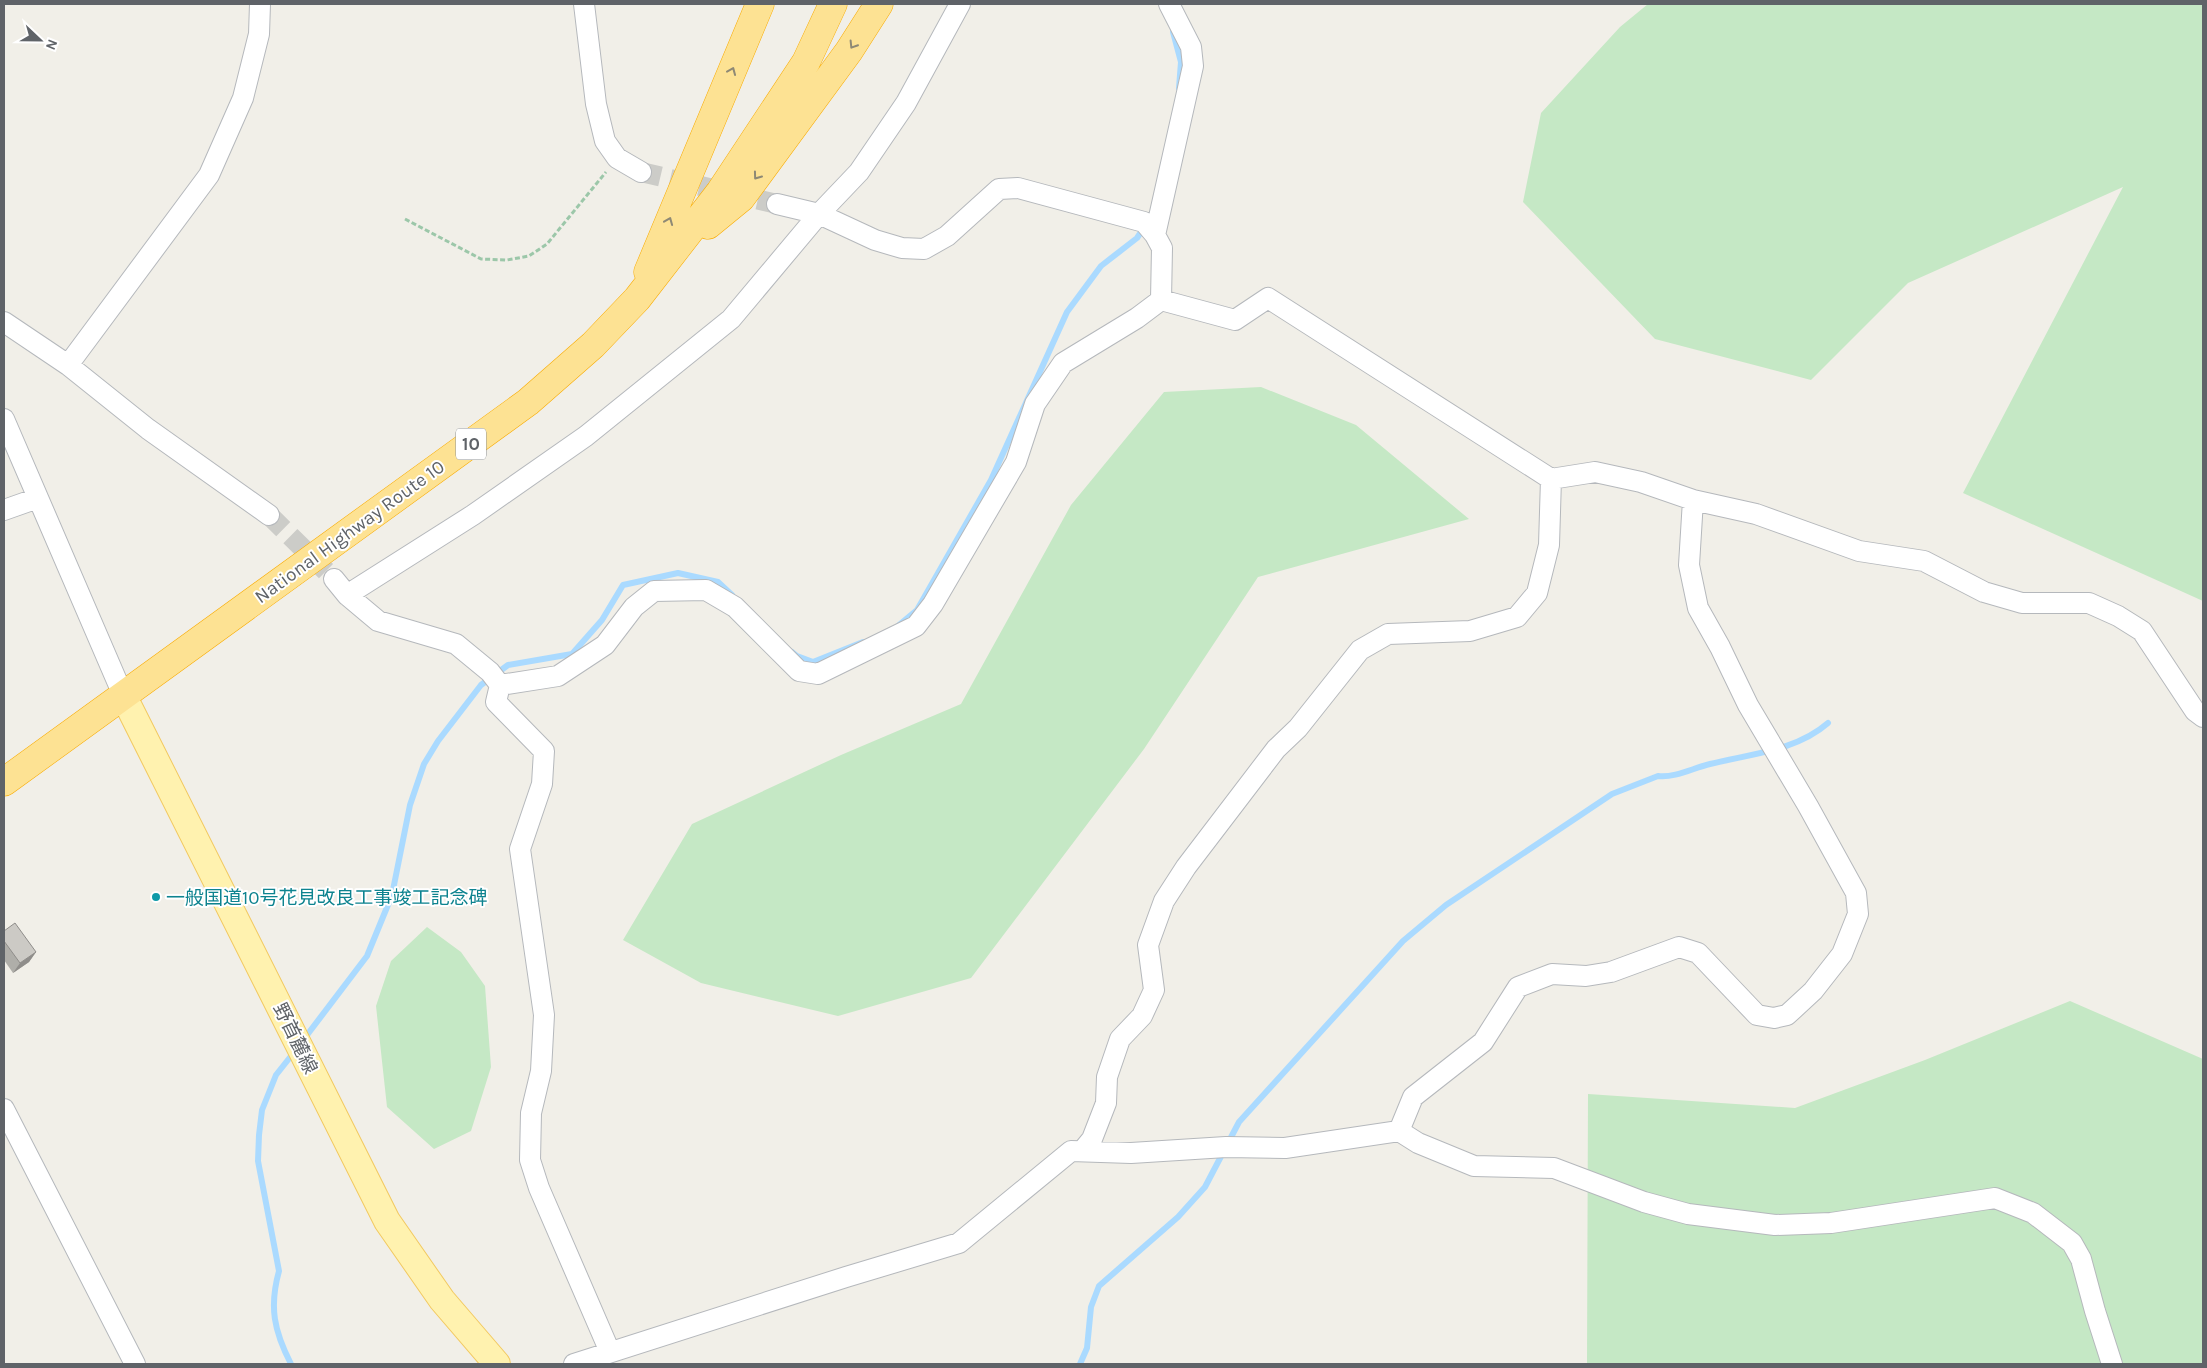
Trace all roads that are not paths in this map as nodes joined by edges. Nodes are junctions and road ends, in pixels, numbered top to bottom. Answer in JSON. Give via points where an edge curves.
{"nodes":[{"id":1,"x":260,"y":4,"type":"edge"},
{"id":2,"x":584,"y":4,"type":"edge"},
{"id":3,"x":760,"y":4,"type":"edge"},
{"id":4,"x":833,"y":4,"type":"edge"},
{"id":5,"x":879,"y":4,"type":"edge"},
{"id":6,"x":960,"y":4,"type":"edge"},
{"id":7,"x":1170,"y":4,"type":"edge"},
{"id":8,"x":642,"y":172,"type":"tunnel mouth"},
{"id":9,"x":777,"y":204,"type":"tunnel mouth"},
{"id":10,"x":819,"y":214,"type":"junction"},
{"id":11,"x":1155,"y":235,"type":"junction"},
{"id":12,"x":674,"y":252,"type":"junction"},
{"id":13,"x":637,"y":298,"type":"junction"},
{"id":14,"x":1161,"y":300,"type":"junction"},
{"id":15,"x":4,"y":322,"type":"edge"},
{"id":16,"x":68,"y":365,"type":"junction"},
{"id":17,"x":4,"y":418,"type":"edge"},
{"id":18,"x":1551,"y":479,"type":"junction"},
{"id":19,"x":38,"y":498,"type":"junction"},
{"id":20,"x":1693,"y":500,"type":"junction"},
{"id":21,"x":4,"y":510,"type":"edge"},
{"id":22,"x":269,"y":515,"type":"tunnel mouth"},
{"id":23,"x":334,"y":579,"type":"tunnel mouth"},
{"id":24,"x":348,"y":595,"type":"junction"},
{"id":25,"x":500,"y":685,"type":"junction"},
{"id":26,"x":123,"y":695,"type":"junction"},
{"id":27,"x":2203,"y":717,"type":"edge"},
{"id":28,"x":4,"y":782,"type":"edge"},
{"id":29,"x":4,"y":1109,"type":"edge"},
{"id":30,"x":1399,"y":1131,"type":"junction"},
{"id":31,"x":1083,"y":1150,"type":"junction"},
{"id":32,"x":610,"y":1352,"type":"junction"},
{"id":33,"x":135,"y":1364,"type":"edge"},
{"id":34,"x":497,"y":1364,"type":"edge"},
{"id":35,"x":574,"y":1364,"type":"edge"},
{"id":36,"x":2112,"y":1364,"type":"edge"}],
"edges":[{"from":1,"to":16,"type":"street","via":[[259,34],[243,98],[209,176]]},
{"from":2,"to":8,"type":"street","via":[[604,142],[617,158]]},
{"from":13,"to":3,"type":"highway","one_way":true},
{"from":4,"to":12,"type":"highway","name":"National Highway Route 10","number":"10","via":[[806,62],[720,192]]},
{"from":5,"to":12,"type":"highway","one_way":true,"via":[[849,51],[741,198]]},
{"from":6,"to":10,"type":"street","via":[[906,103],[858,172]]},
{"from":7,"to":11,"type":"street","via":[[1191,47],[1193,66]]},
{"from":9,"to":10,"type":"street"},
{"from":10,"to":11,"type":"street","via":[[875,240],[902,248],[924,249],[947,236],[999,189],[1018,188],[1144,222]]},
{"from":10,"to":24,"type":"street","via":[[731,319],[624,406],[473,515]]},
{"from":11,"to":14,"type":"street","via":[[1162,248]]},
{"from":12,"to":13,"type":"highway","name":"National Highway Route 10","number":"10"},
{"from":13,"to":26,"type":"highway","name":"National Highway Route 10","number":"10","via":[[593,345],[528,402]]},
{"from":14,"to":18,"type":"street","via":[[1235,320],[1268,298]]},
{"from":14,"to":25,"type":"street","via":[[1063,363],[1035,404],[1016,462],[933,604],[916,626],[818,674],[799,671],[735,607],[706,590],[654,591],[634,608],[605,645],[558,676]]},
{"from":15,"to":16,"type":"street"},
{"from":16,"to":22,"type":"street","via":[[148,429]]},
{"from":17,"to":19,"type":"street"},
{"from":18,"to":20,"type":"street","via":[[1595,472],[1641,482]]},
{"from":18,"to":31,"type":"street","via":[[1550,545],[1537,593],[1517,617],[1470,631],[1388,634],[1360,650],[1298,728],[1276,749],[1186,867],[1164,901],[1148,945],[1154,990],[1142,1016],[1120,1039],[1107,1077],[1106,1103],[1092,1139]]},
{"from":19,"to":21,"type":"street"},
{"from":19,"to":26,"type":"street"},
{"from":20,"to":27,"type":"street","via":[[1756,514],[1858,551],[1924,561],[1984,592],[2022,603],[2089,604],[2118,616],[2142,632],[2195,711]]},
{"from":20,"to":30,"type":"street","via":[[1689,565],[1698,608],[1748,705],[1856,893],[1858,914],[1842,954],[1813,991],[1787,1015],[1774,1018],[1757,1015],[1698,953],[1679,947],[1612,972],[1586,976],[1552,974],[1518,987],[1484,1042],[1413,1097]]},
{"from":23,"to":24,"type":"street"},
{"from":24,"to":25,"type":"street","via":[[378,621],[456,644],[490,672]]},
{"from":25,"to":32,"type":"street","via":[[496,702],[544,751],[542,784],[520,849],[544,1015],[541,1071],[530,1113],[530,1160]]},
{"from":26,"to":28,"type":"highway","name":"National Highway Route 10","number":"10"},
{"from":26,"to":34,"type":"main road","name":"野首麓線","via":[[387,1221],[442,1300]]},
{"from":29,"to":33,"type":"street"},
{"from":30,"to":31,"type":"street","via":[[1285,1148],[1226,1147],[1131,1153]]},
{"from":30,"to":36,"type":"street","via":[[1418,1143],[1474,1166],[1554,1168],[1644,1202],[1688,1214],[1775,1225],[1831,1223],[1995,1198],[2033,1213],[2072,1243],[2082,1259]]},
{"from":31,"to":32,"type":"street","via":[[1071,1151],[959,1243]]},
{"from":32,"to":35,"type":"street"}]}
